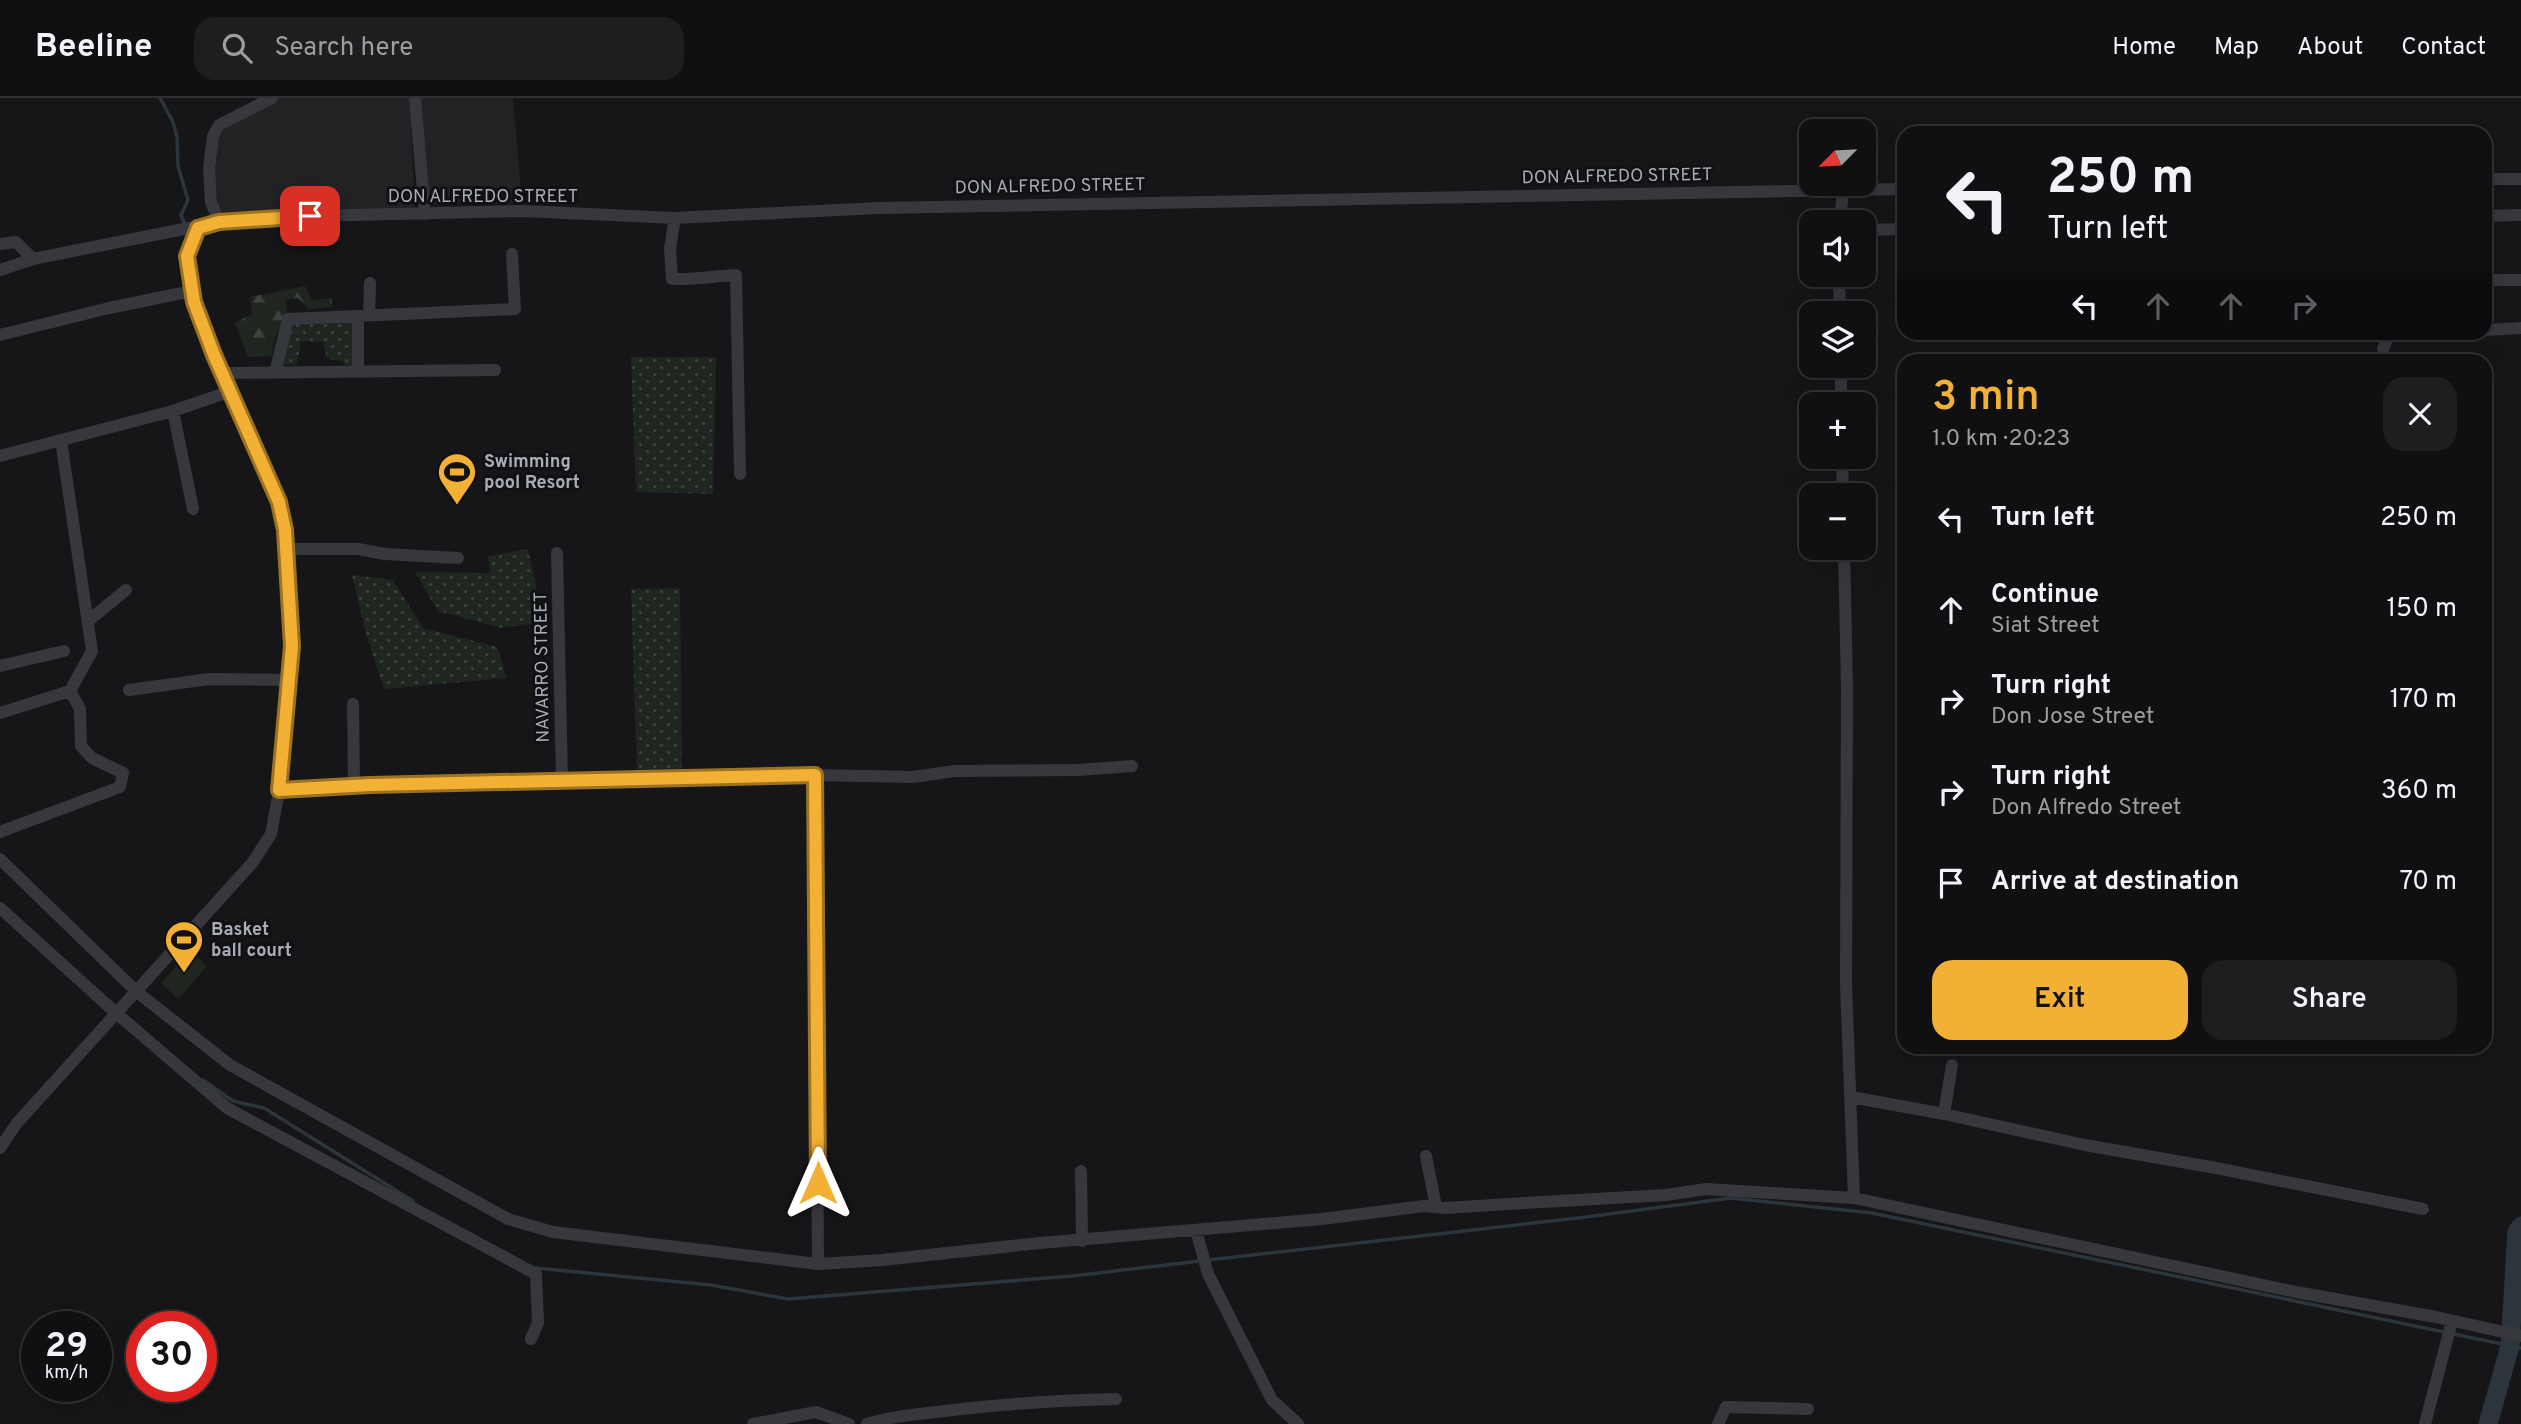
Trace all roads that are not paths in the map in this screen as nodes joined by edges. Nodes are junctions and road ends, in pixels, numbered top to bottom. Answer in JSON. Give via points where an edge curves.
{"nodes":[{"id":1,"x":272,"y":98,"type":"edge"},
{"id":2,"x":415,"y":98,"type":"edge"},
{"id":3,"x":2492,"y":179,"type":"edge"},
{"id":4,"x":2521,"y":179,"type":"edge"},
{"id":5,"x":1876,"y":189,"type":"edge"},
{"id":6,"x":1897,"y":189,"type":"edge"},
{"id":7,"x":1799,"y":191,"type":"edge"},
{"id":8,"x":425,"y":214,"type":"junction"},
{"id":9,"x":2521,"y":215,"type":"edge"},
{"id":10,"x":2492,"y":216,"type":"edge"},
{"id":11,"x":675,"y":218,"type":"junction"},
{"id":12,"x":219,"y":222,"type":"junction"},
{"id":13,"x":198,"y":228,"type":"junction"},
{"id":14,"x":1897,"y":229,"type":"edge"},
{"id":15,"x":1876,"y":230,"type":"edge"},
{"id":16,"x":0,"y":244,"type":"edge"},
{"id":17,"x":512,"y":254,"type":"dead end"},
{"id":18,"x":33,"y":260,"type":"junction"},
{"id":19,"x":0,"y":270,"type":"edge"},
{"id":20,"x":2492,"y":280,"type":"edge"},
{"id":21,"x":2521,"y":280,"type":"edge"},
{"id":22,"x":370,"y":283,"type":"dead end"},
{"id":23,"x":192,"y":290,"type":"junction"},
{"id":24,"x":364,"y":316,"type":"junction"},
{"id":25,"x":2521,"y":328,"type":"edge"},
{"id":26,"x":2492,"y":330,"type":"edge"},
{"id":27,"x":0,"y":335,"type":"edge"},
{"id":28,"x":2387,"y":340,"type":"edge"},
{"id":29,"x":2383,"y":349,"type":"dead end"},
{"id":30,"x":495,"y":370,"type":"dead end"},
{"id":31,"x":358,"y":372,"type":"junction"},
{"id":32,"x":223,"y":373,"type":"junction"},
{"id":33,"x":275,"y":373,"type":"junction"},
{"id":34,"x":231,"y":391,"type":"junction"},
{"id":35,"x":173,"y":411,"type":"junction"},
{"id":36,"x":61,"y":440,"type":"junction"},
{"id":37,"x":0,"y":456,"type":"edge"},
{"id":38,"x":740,"y":474,"type":"dead end"},
{"id":39,"x":193,"y":509,"type":"dead end"},
{"id":40,"x":286,"y":549,"type":"junction"},
{"id":41,"x":557,"y":552,"type":"dead end"},
{"id":42,"x":458,"y":558,"type":"dead end"},
{"id":43,"x":1844,"y":560,"type":"edge"},
{"id":44,"x":126,"y":590,"type":"dead end"},
{"id":45,"x":88,"y":621,"type":"junction"},
{"id":46,"x":64,"y":651,"type":"dead end"},
{"id":47,"x":0,"y":666,"type":"edge"},
{"id":48,"x":289,"y":680,"type":"junction"},
{"id":49,"x":70,"y":691,"type":"junction"},
{"id":50,"x":129,"y":691,"type":"dead end"},
{"id":51,"x":353,"y":704,"type":"dead end"},
{"id":52,"x":0,"y":713,"type":"edge"},
{"id":53,"x":1132,"y":766,"type":"dead end"},
{"id":54,"x":815,"y":775,"type":"junction"},
{"id":55,"x":562,"y":780,"type":"junction"},
{"id":56,"x":354,"y":786,"type":"junction"},
{"id":57,"x":279,"y":790,"type":"junction"},
{"id":58,"x":0,"y":832,"type":"edge"},
{"id":59,"x":0,"y":859,"type":"edge"},
{"id":60,"x":0,"y":908,"type":"edge"},
{"id":61,"x":136,"y":993,"type":"junction"},
{"id":62,"x":117,"y":1013,"type":"junction"},
{"id":63,"x":1952,"y":1065,"type":"dead end"},
{"id":64,"x":1851,"y":1097,"type":"junction"},
{"id":65,"x":1944,"y":1114,"type":"junction"},
{"id":66,"x":0,"y":1148,"type":"edge"},
{"id":67,"x":1426,"y":1156,"type":"dead end"},
{"id":68,"x":1081,"y":1171,"type":"dead end"},
{"id":69,"x":1854,"y":1198,"type":"junction"},
{"id":70,"x":1436,"y":1207,"type":"junction"},
{"id":71,"x":2423,"y":1209,"type":"dead end"},
{"id":72,"x":1197,"y":1234,"type":"junction"},
{"id":73,"x":1082,"y":1241,"type":"junction"},
{"id":74,"x":818,"y":1264,"type":"junction"},
{"id":75,"x":2450,"y":1329,"type":"junction"},
{"id":76,"x":2521,"y":1336,"type":"edge"},
{"id":77,"x":531,"y":1339,"type":"dead end"},
{"id":78,"x":1116,"y":1399,"type":"dead end"},
{"id":79,"x":1808,"y":1409,"type":"dead end"},
{"id":80,"x":753,"y":1424,"type":"edge"},
{"id":81,"x":849,"y":1424,"type":"edge"},
{"id":82,"x":867,"y":1424,"type":"edge"},
{"id":83,"x":1298,"y":1424,"type":"edge"},
{"id":84,"x":1718,"y":1424,"type":"edge"},
{"id":85,"x":2425,"y":1424,"type":"edge"}],
"edges":[{"from":1,"to":12,"type":"street","via":[[219,125],[213,136],[211,202]]},
{"from":2,"to":8,"type":"street"},
{"from":3,"to":4,"type":"street"},
{"from":5,"to":6,"type":"street","name":"DON ALFREDO STREET"},
{"from":7,"to":11,"type":"street","name":"DON ALFREDO STREET","via":[[878,208]]},
{"from":8,"to":11,"type":"street","name":"DON ALFREDO STREET","via":[[523,211]]},
{"from":8,"to":12,"type":"street","name":"DON ALFREDO STREET"},
{"from":9,"to":10,"type":"street"},
{"from":11,"to":38,"type":"street","via":[[671,279],[736,275]]},
{"from":12,"to":13,"type":"street","name":"DON ALFREDO STREET"},
{"from":13,"to":18,"type":"street","name":"DON ALFREDO STREET"},
{"from":13,"to":23,"type":"street","via":[[187,256]]},
{"from":14,"to":15,"type":"street"},
{"from":16,"to":18,"type":"street","via":[[16,242]]},
{"from":17,"to":24,"type":"street","via":[[514,309]]},
{"from":18,"to":19,"type":"street","name":"DON ALFREDO STREET"},
{"from":20,"to":21,"type":"street"},
{"from":22,"to":24,"type":"street"},
{"from":23,"to":27,"type":"street"},
{"from":23,"to":32,"type":"street"},
{"from":24,"to":31,"type":"street"},
{"from":24,"to":33,"type":"street","via":[[288,319]]},
{"from":25,"to":26,"type":"street"},
{"from":28,"to":29,"type":"street"},
{"from":30,"to":31,"type":"street"},
{"from":31,"to":33,"type":"street"},
{"from":32,"to":33,"type":"street"},
{"from":32,"to":34,"type":"street"},
{"from":34,"to":35,"type":"street"},
{"from":34,"to":40,"type":"street","via":[[279,502]]},
{"from":35,"to":36,"type":"street"},
{"from":35,"to":39,"type":"street"},
{"from":36,"to":37,"type":"street"},
{"from":36,"to":45,"type":"street"},
{"from":40,"to":42,"type":"street","via":[[358,549]]},
{"from":40,"to":48,"type":"street","via":[[292,646]]},
{"from":41,"to":55,"type":"street","name":"NAVARRO STREET"},
{"from":43,"to":64,"type":"street","via":[[1846,984]]},
{"from":44,"to":45,"type":"street"},
{"from":45,"to":49,"type":"street","via":[[92,651]]},
{"from":46,"to":47,"type":"street"},
{"from":48,"to":50,"type":"street","via":[[209,679]]},
{"from":48,"to":57,"type":"street"},
{"from":49,"to":52,"type":"street"},
{"from":49,"to":58,"type":"street","via":[[80,709],[81,747],[92,758],[123,773],[120,787]]},
{"from":51,"to":56,"type":"street"},
{"from":53,"to":54,"type":"street","via":[[913,777]]},
{"from":54,"to":55,"type":"street"},
{"from":54,"to":74,"type":"street"},
{"from":55,"to":56,"type":"street"},
{"from":56,"to":57,"type":"street"},
{"from":57,"to":61,"type":"street","via":[[271,834],[253,862]]},
{"from":59,"to":61,"type":"street"},
{"from":60,"to":62,"type":"street"},
{"from":61,"to":62,"type":"street"},
{"from":61,"to":74,"type":"street","via":[[229,1065],[508,1219],[552,1232]]},
{"from":62,"to":66,"type":"street","via":[[17,1123]]},
{"from":62,"to":77,"type":"street","via":[[228,1108],[537,1274],[538,1323]]},
{"from":63,"to":65,"type":"street"},
{"from":64,"to":65,"type":"street"},
{"from":64,"to":69,"type":"street"},
{"from":65,"to":71,"type":"street"},
{"from":67,"to":70,"type":"street"},
{"from":68,"to":73,"type":"street"},
{"from":69,"to":70,"type":"street","via":[[1706,1189]]},
{"from":69,"to":75,"type":"street"},
{"from":70,"to":72,"type":"street"},
{"from":72,"to":73,"type":"street"},
{"from":72,"to":83,"type":"street","via":[[1208,1274],[1272,1400]]},
{"from":73,"to":74,"type":"street"},
{"from":75,"to":76,"type":"street"},
{"from":75,"to":85,"type":"street"},
{"from":78,"to":82,"type":"street","via":[[1005,1405]]},
{"from":79,"to":84,"type":"street","via":[[1726,1407]]},
{"from":80,"to":81,"type":"street","via":[[816,1412]]}]}
